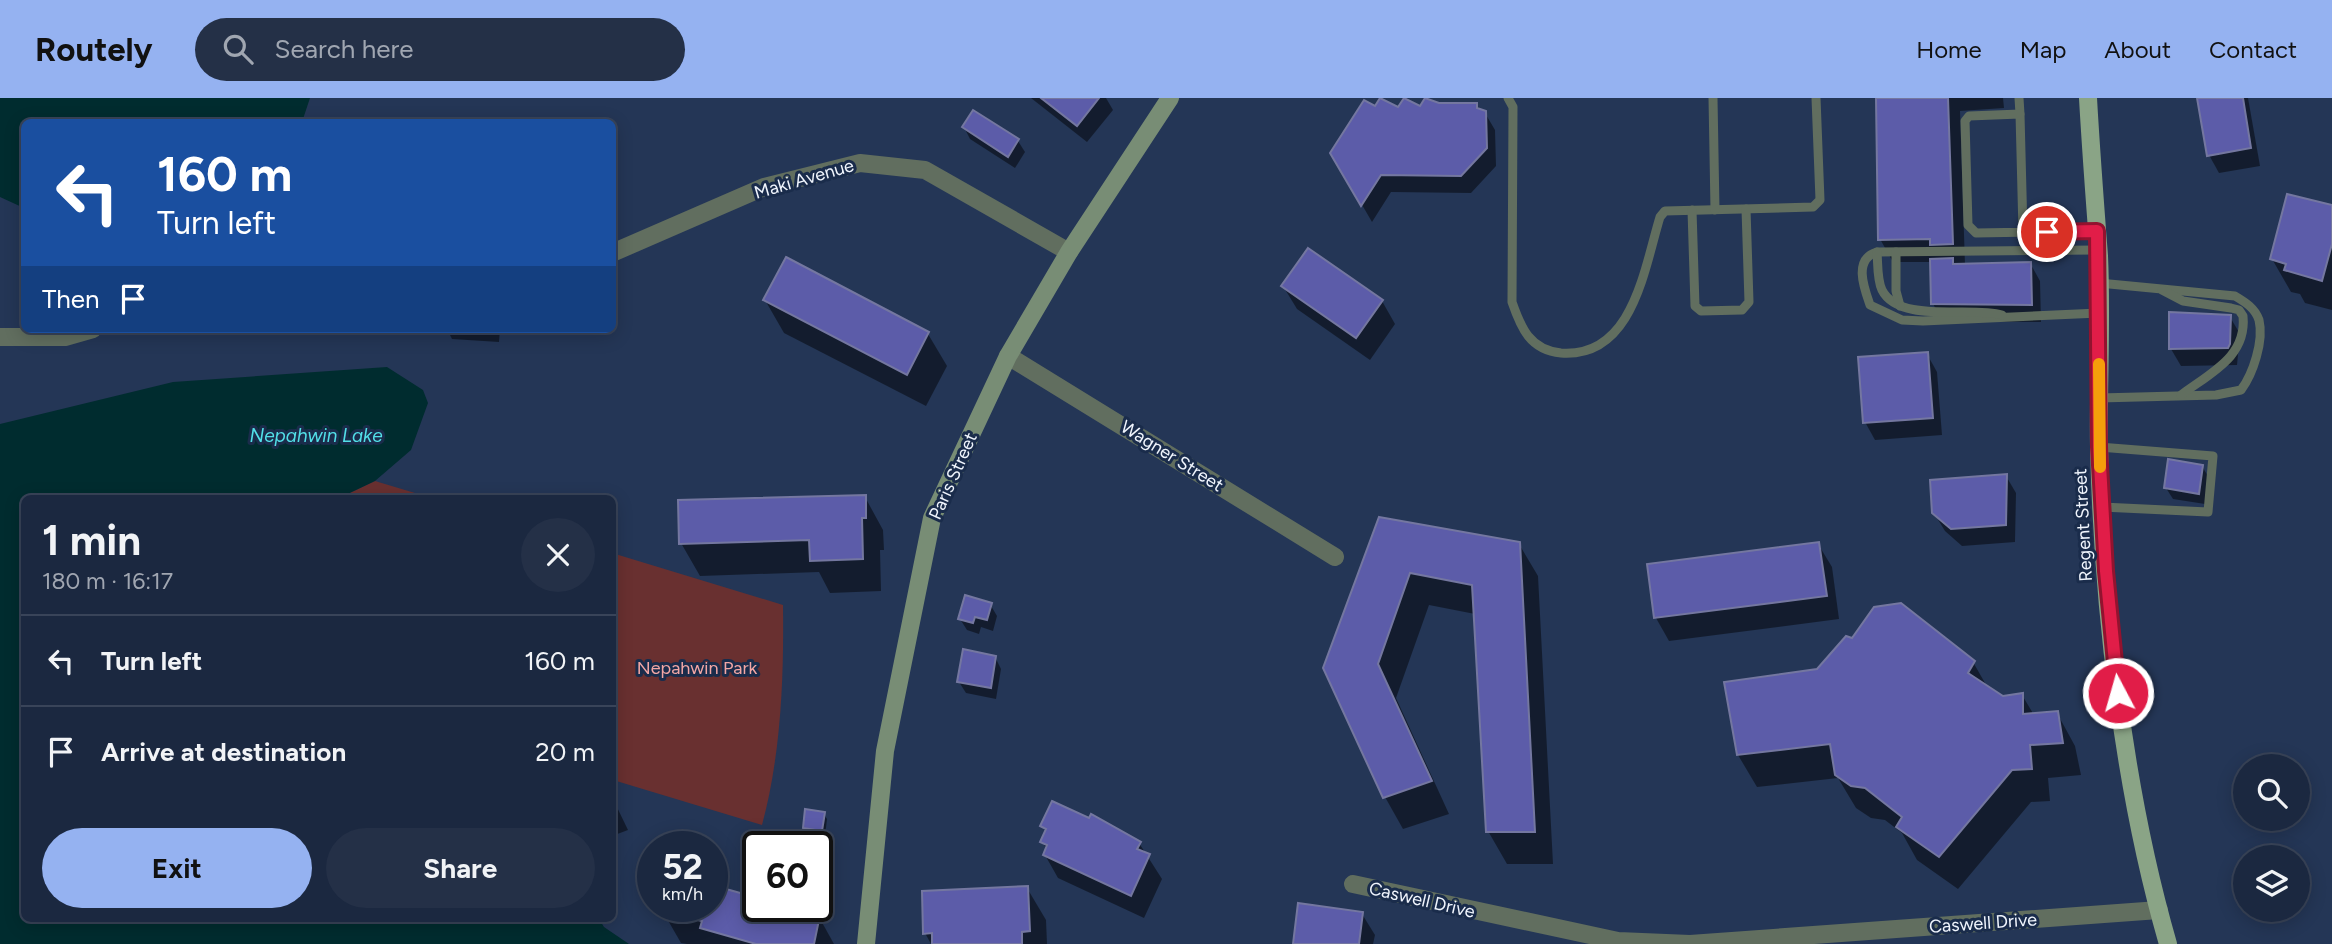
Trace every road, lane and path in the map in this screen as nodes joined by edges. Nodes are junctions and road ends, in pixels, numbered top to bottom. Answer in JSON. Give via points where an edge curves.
{"nodes":[{"id":1,"x":1170,"y":98,"type":"edge"},
{"id":2,"x":1508,"y":98,"type":"edge"},
{"id":3,"x":1713,"y":98,"type":"edge"},
{"id":4,"x":1816,"y":98,"type":"edge"},
{"id":5,"x":2020,"y":98,"type":"edge"},
{"id":6,"x":2088,"y":98,"type":"edge"},
{"id":7,"x":2020,"y":114,"type":"junction"},
{"id":8,"x":1746,"y":209,"type":"junction"},
{"id":9,"x":1692,"y":210,"type":"junction"},
{"id":10,"x":1715,"y":210,"type":"junction"},
{"id":11,"x":2097,"y":231,"type":"junction"},
{"id":12,"x":2023,"y":232,"type":"junction"},
{"id":13,"x":2098,"y":250,"type":"junction"},
{"id":14,"x":616,"y":251,"type":"edge"},
{"id":15,"x":1069,"y":252,"type":"junction"},
{"id":16,"x":1877,"y":252,"type":"junction"},
{"id":17,"x":1896,"y":252,"type":"junction"},
{"id":18,"x":2099,"y":284,"type":"junction"},
{"id":19,"x":2157,"y":287,"type":"junction"},
{"id":20,"x":1900,"y":306,"type":"junction"},
{"id":21,"x":2099,"y":313,"type":"junction"},
{"id":22,"x":2010,"y":317,"type":"junction"},
{"id":23,"x":79,"y":333,"type":"edge"},
{"id":24,"x":0,"y":337,"type":"edge"},
{"id":25,"x":1008,"y":356,"type":"junction"},
{"id":26,"x":2180,"y":396,"type":"junction"},
{"id":27,"x":2099,"y":398,"type":"junction"},
{"id":28,"x":2099,"y":447,"type":"junction"},
{"id":29,"x":2102,"y":507,"type":"junction"},
{"id":30,"x":1335,"y":557,"type":"dead end"},
{"id":31,"x":1353,"y":884,"type":"dead end"},
{"id":32,"x":2159,"y":910,"type":"junction"},
{"id":33,"x":866,"y":944,"type":"edge"},
{"id":34,"x":1690,"y":944,"type":"edge"},
{"id":35,"x":2168,"y":944,"type":"edge"}],
"edges":[{"from":1,"to":15,"type":"main road","name":"Paris Street"},
{"from":2,"to":9,"type":"lane","via":[[1513,107],[1512,302],[1522,332],[1533,342],[1563,353],[1588,351],[1603,344],[1630,312],[1660,217],[1665,211]]},
{"from":3,"to":10,"type":"lane"},
{"from":4,"to":8,"type":"lane","via":[[1820,200],[1813,208]]},
{"from":5,"to":7,"type":"lane"},
{"from":6,"to":11,"type":"main road","name":"Regent Street"},
{"from":7,"to":12,"type":"lane"},
{"from":7,"to":12,"type":"lane","via":[[1969,116],[1965,121],[1968,225],[1976,233]]},
{"from":8,"to":9,"type":"lane","via":[[1749,302],[1742,310],[1701,312],[1695,306]]},
{"from":8,"to":10,"type":"lane"},
{"from":9,"to":10,"type":"lane"},
{"from":11,"to":12,"type":"lane"},
{"from":11,"to":13,"type":"main road","name":"Regent Street"},
{"from":13,"to":17,"type":"lane"},
{"from":13,"to":18,"type":"main road","name":"Regent Street"},
{"from":14,"to":15,"type":"street","name":"Maki Avenue","via":[[764,187],[860,163],[925,170]]},
{"from":15,"to":25,"type":"main road","name":"Paris Street"},
{"from":16,"to":17,"type":"lane"},
{"from":16,"to":20,"type":"lane","via":[[1880,287]]},
{"from":16,"to":22,"type":"lane","via":[[1862,266],[1862,285],[1870,305],[1885,314],[1923,321]]},
{"from":17,"to":20,"type":"lane"},
{"from":18,"to":19,"type":"lane"},
{"from":18,"to":21,"type":"main road","name":"Regent Street"},
{"from":19,"to":26,"type":"lane","via":[[2183,301],[2231,308],[2244,316],[2242,341],[2235,354]]},
{"from":19,"to":26,"type":"lane","via":[[2235,296],[2250,306],[2259,321],[2256,366],[2241,390]]},
{"from":20,"to":22,"type":"lane","via":[[1926,312],[1986,310]]},
{"from":21,"to":22,"type":"lane"},
{"from":21,"to":27,"type":"main road","name":"Regent Street"},
{"from":23,"to":24,"type":"street"},
{"from":25,"to":30,"type":"street","name":"Wagner Street"},
{"from":25,"to":33,"type":"main road","name":"Paris Street","via":[[932,518],[885,751]]},
{"from":26,"to":27,"type":"lane"},
{"from":27,"to":28,"type":"main road","name":"Regent Street"},
{"from":28,"to":29,"type":"main road","name":"Regent Street"},
{"from":28,"to":29,"type":"lane","via":[[2213,456],[2207,512]]},
{"from":29,"to":32,"type":"main road","name":"Regent Street","via":[[2120,717]]},
{"from":31,"to":34,"type":"street","name":"Caswell Drive","via":[[1618,941]]},
{"from":32,"to":34,"type":"street","name":"Caswell Drive"},
{"from":32,"to":35,"type":"main road","name":"Regent Street"}]}
